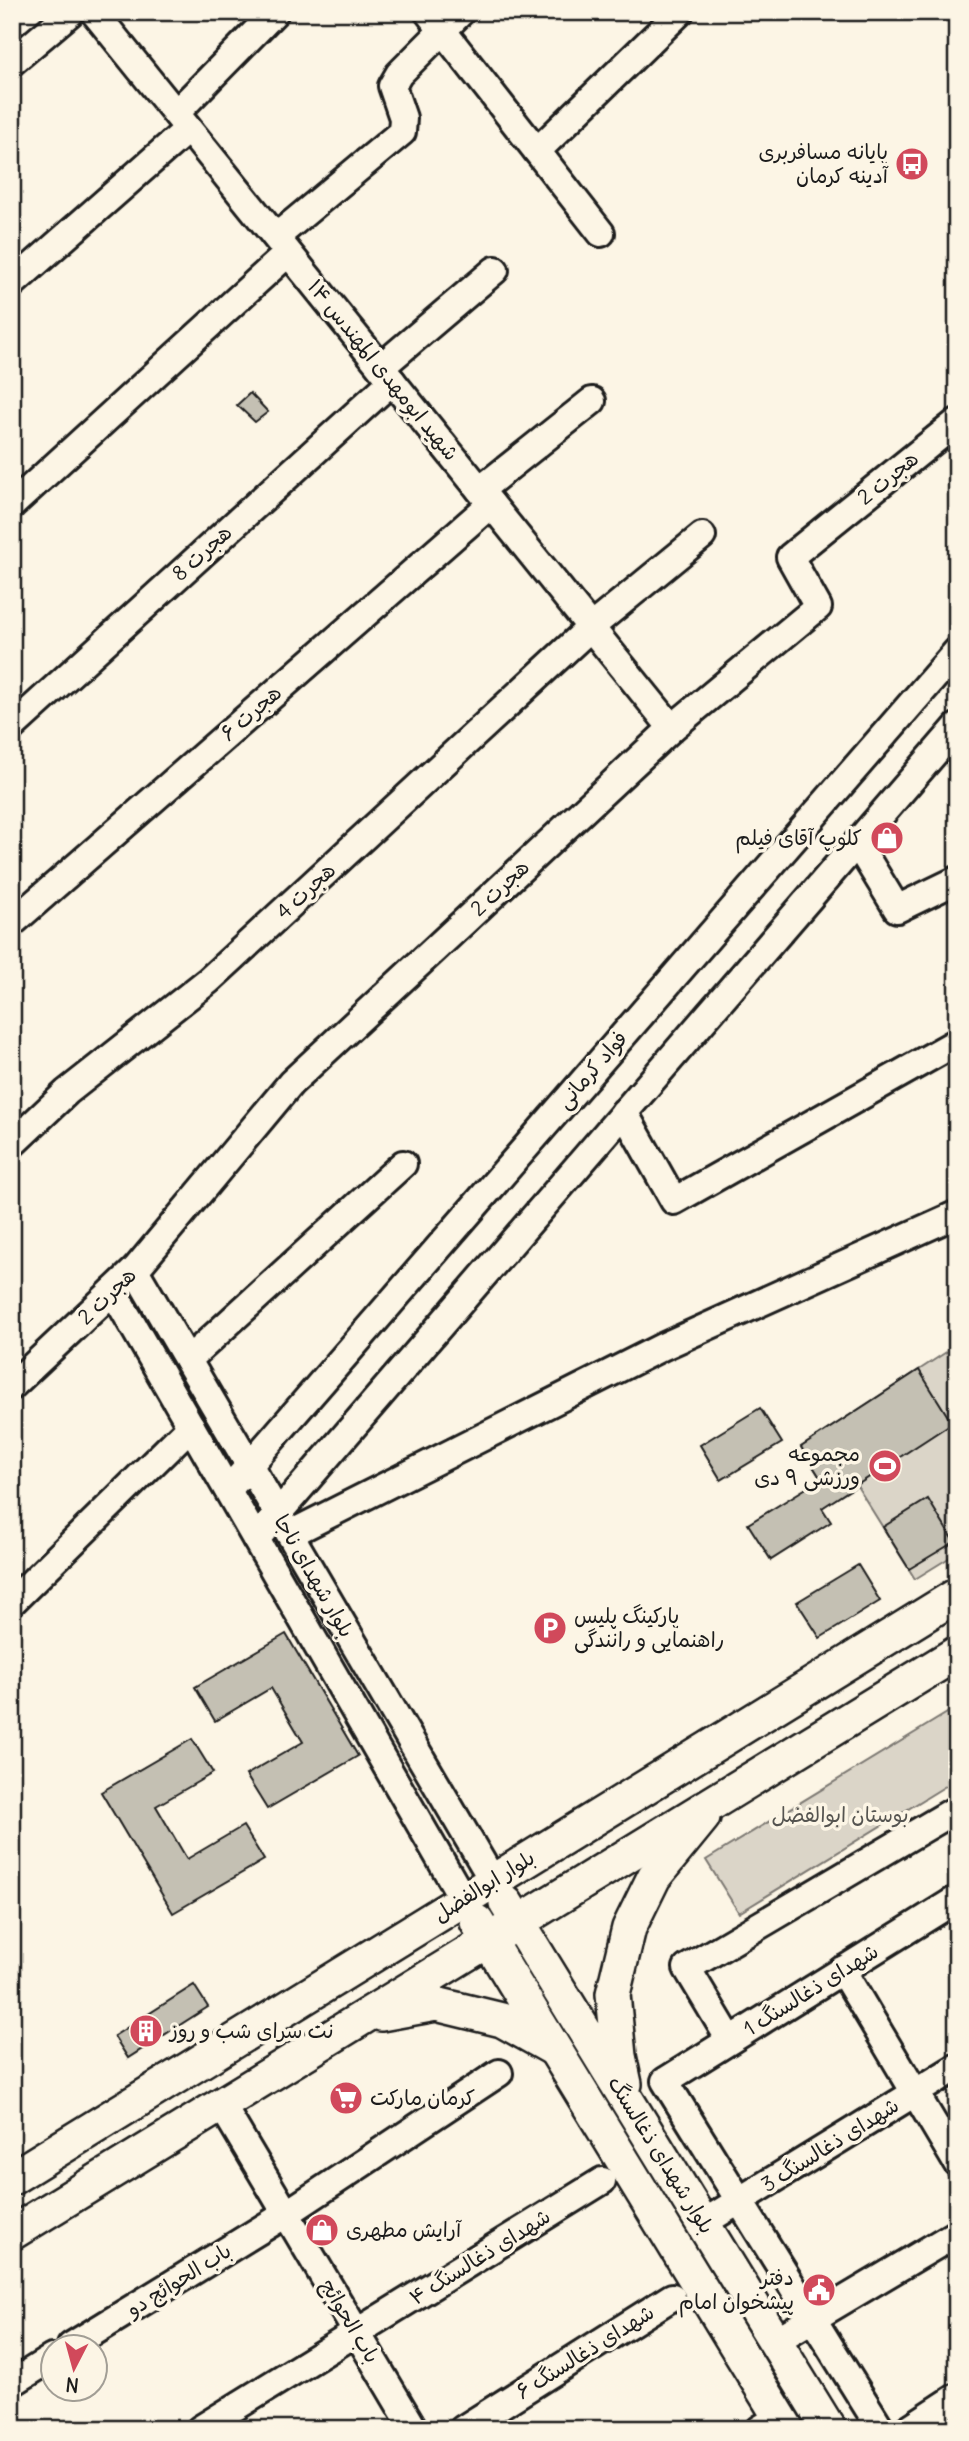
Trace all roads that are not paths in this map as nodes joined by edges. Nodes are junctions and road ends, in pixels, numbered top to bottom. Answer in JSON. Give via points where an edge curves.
{"nodes":[{"id":1,"x":71,"y":12,"type":"edge"},
{"id":2,"x":94,"y":12,"type":"edge"},
{"id":3,"x":275,"y":12,"type":"edge"},
{"id":4,"x":680,"y":12,"type":"edge"},
{"id":5,"x":444,"y":18,"type":"edge"},
{"id":6,"x":12,"y":62,"type":"edge"},
{"id":7,"x":182,"y":121,"type":"junction"},
{"id":8,"x":537,"y":151,"type":"junction"},
{"id":9,"x":601,"y":233,"type":"dead end"},
{"id":10,"x":282,"y":245,"type":"junction"},
{"id":11,"x":495,"y":270,"type":"dead end"},
{"id":12,"x":12,"y":284,"type":"edge"},
{"id":13,"x":386,"y":374,"type":"junction"},
{"id":14,"x":592,"y":401,"type":"dead end"},
{"id":15,"x":957,"y":422,"type":"edge"},
{"id":16,"x":486,"y":497,"type":"junction"},
{"id":17,"x":12,"y":505,"type":"edge"},
{"id":18,"x":702,"y":536,"type":"dead end"},
{"id":19,"x":591,"y":627,"type":"junction"},
{"id":20,"x":957,"y":651,"type":"edge"},
{"id":21,"x":957,"y":726,"type":"edge"},
{"id":22,"x":12,"y":727,"type":"edge"},
{"id":23,"x":672,"y":728,"type":"junction"},
{"id":24,"x":856,"y":843,"type":"junction"},
{"id":25,"x":957,"y":880,"type":"edge"},
{"id":26,"x":12,"y":923,"type":"edge"},
{"id":27,"x":957,"y":1042,"type":"edge"},
{"id":28,"x":624,"y":1112,"type":"junction"},
{"id":29,"x":12,"y":1144,"type":"edge"},
{"id":30,"x":404,"y":1164,"type":"dead end"},
{"id":31,"x":957,"y":1214,"type":"edge"},
{"id":32,"x":135,"y":1270,"type":"junction"},
{"id":33,"x":113,"y":1291,"type":"junction"},
{"id":34,"x":188,"y":1360,"type":"junction"},
{"id":35,"x":12,"y":1386,"type":"edge"},
{"id":36,"x":191,"y":1426,"type":"junction"},
{"id":37,"x":249,"y":1465,"type":"junction"},
{"id":38,"x":228,"y":1490,"type":"junction"},
{"id":39,"x":284,"y":1524,"type":"junction"},
{"id":40,"x":256,"y":1539,"type":"junction"},
{"id":41,"x":957,"y":1595,"type":"edge"},
{"id":42,"x":12,"y":1601,"type":"edge"},
{"id":43,"x":957,"y":1653,"type":"edge"},
{"id":44,"x":719,"y":1798,"type":"junction"},
{"id":45,"x":957,"y":1809,"type":"edge"},
{"id":46,"x":493,"y":1881,"type":"junction"},
{"id":47,"x":463,"y":1899,"type":"junction"},
{"id":48,"x":957,"y":1899,"type":"edge"},
{"id":49,"x":518,"y":1922,"type":"junction"},
{"id":50,"x":488,"y":1940,"type":"junction"},
{"id":51,"x":842,"y":1970,"type":"junction"},
{"id":52,"x":361,"y":2018,"type":"junction"},
{"id":53,"x":730,"y":2040,"type":"junction"},
{"id":54,"x":555,"y":2050,"type":"junction"},
{"id":55,"x":957,"y":2067,"type":"edge"},
{"id":56,"x":499,"y":2073,"type":"dead end"},
{"id":57,"x":915,"y":2093,"type":"junction"},
{"id":58,"x":629,"y":2103,"type":"junction"},
{"id":59,"x":220,"y":2105,"type":"junction"},
{"id":60,"x":957,"y":2163,"type":"edge"},
{"id":61,"x":12,"y":2178,"type":"edge"},
{"id":62,"x":602,"y":2181,"type":"dead end"},
{"id":63,"x":740,"y":2200,"type":"junction"},
{"id":64,"x":286,"y":2214,"type":"junction"},
{"id":65,"x":703,"y":2223,"type":"junction"},
{"id":66,"x":12,"y":2233,"type":"edge"},
{"id":67,"x":957,"y":2233,"type":"edge"},
{"id":68,"x":673,"y":2297,"type":"dead end"},
{"id":69,"x":813,"y":2319,"type":"junction"},
{"id":70,"x":95,"y":2332,"type":"edge"},
{"id":71,"x":357,"y":2333,"type":"junction"},
{"id":72,"x":775,"y":2341,"type":"junction"},
{"id":73,"x":38,"y":2367,"type":"edge"},
{"id":74,"x":12,"y":2383,"type":"edge"},
{"id":75,"x":957,"y":2397,"type":"edge"},
{"id":76,"x":776,"y":2425,"type":"edge"},
{"id":77,"x":200,"y":2429,"type":"edge"},
{"id":78,"x":414,"y":2429,"type":"edge"},
{"id":79,"x":463,"y":2429,"type":"edge"},
{"id":80,"x":829,"y":2429,"type":"edge"},
{"id":81,"x":881,"y":2429,"type":"edge"},
{"id":82,"x":908,"y":2429,"type":"edge"}],
"edges":[{"from":1,"to":6,"type":"street"},
{"from":2,"to":7,"type":"street","name":"شهید ابومهدی المهندس ۱۴"},
{"from":3,"to":7,"type":"street"},
{"from":4,"to":8,"type":"street"},
{"from":5,"to":8,"type":"street"},
{"from":5,"to":10,"type":"street","via":[[392,86],[403,118],[402,132]]},
{"from":7,"to":10,"type":"street","name":"شهید ابومهدی المهندس ۱۴"},
{"from":7,"to":12,"type":"street"},
{"from":8,"to":9,"type":"street"},
{"from":10,"to":13,"type":"street","name":"شهید ابومهدی المهندس ۱۴"},
{"from":10,"to":17,"type":"street"},
{"from":11,"to":13,"type":"street","name":"هجرت 8"},
{"from":13,"to":16,"type":"street","name":"شهید ابومهدی المهندس ۱۴"},
{"from":13,"to":22,"type":"street","name":"هجرت 8"},
{"from":14,"to":16,"type":"street","name":"هجرت ۶"},
{"from":15,"to":23,"type":"street","name":"هجرت 2","via":[[790,557],[818,607]]},
{"from":16,"to":19,"type":"street","name":"شهید ابومهدی المهندس ۱۴"},
{"from":16,"to":26,"type":"street","name":"هجرت ۶"},
{"from":18,"to":19,"type":"street","name":"هجرت 4"},
{"from":19,"to":23,"type":"street","name":"شهید ابومهدی المهندس ۱۴"},
{"from":19,"to":29,"type":"street","name":"هجرت 4","via":[[209,980],[67,1092]]},
{"from":20,"to":37,"type":"street","name":"فواد کرمانی"},
{"from":21,"to":24,"type":"street"},
{"from":23,"to":32,"type":"street","name":"هجرت 2","via":[[291,1083]]},
{"from":24,"to":25,"type":"street","via":[[897,909]]},
{"from":24,"to":28,"type":"street"},
{"from":27,"to":28,"type":"street","via":[[674,1201]]},
{"from":28,"to":39,"type":"street"},
{"from":30,"to":34,"type":"street"},
{"from":31,"to":39,"type":"street"},
{"from":32,"to":33,"type":"street","name":"هجرت 2"},
{"from":32,"to":34,"type":"street","name":"بلوار شهدای ناجا"},
{"from":33,"to":35,"type":"street","name":"هجرت 2"},
{"from":33,"to":36,"type":"street","name":"بلوار شهدای ناجا"},
{"from":34,"to":37,"type":"street","name":"بلوار شهدای ناجا"},
{"from":36,"to":38,"type":"street","name":"بلوار شهدای ناجا"},
{"from":36,"to":42,"type":"street"},
{"from":37,"to":38,"type":"street","name":"فواد کرمانی"},
{"from":37,"to":39,"type":"street","name":"بلوار شهدای ناجا"},
{"from":38,"to":40,"type":"street","name":"بلوار شهدای ناجا"},
{"from":39,"to":40,"type":"street"},
{"from":39,"to":46,"type":"street","name":"بلوار شهدای ناجا"},
{"from":40,"to":47,"type":"street","name":"بلوار شهدای ناجا"},
{"from":41,"to":46,"type":"main road","name":"بلوار ابوالفضل"},
{"from":43,"to":44,"type":"main road"},
{"from":44,"to":49,"type":"main road"},
{"from":44,"to":58,"type":"main road","via":[[654,1877],[629,1928],[613,1994]]},
{"from":45,"to":53,"type":"street","via":[[687,1968]]},
{"from":46,"to":47,"type":"main road","name":"بلوار ابوالفضل"},
{"from":46,"to":49,"type":"main road","name":"بلوار شهدای ذغالسنگ"},
{"from":47,"to":50,"type":"main road","name":"بلوار شهدای ذغالسنگ"},
{"from":47,"to":61,"type":"main road","name":"بلوار ابوالفضل"},
{"from":48,"to":51,"type":"street","name":"شهدای ذغالسنگ 1"},
{"from":49,"to":50,"type":"main road"},
{"from":49,"to":58,"type":"main road","name":"بلوار شهدای ذغالسنگ"},
{"from":50,"to":52,"type":"main road"},
{"from":50,"to":54,"type":"main road","name":"بلوار شهدای ذغالسنگ"},
{"from":51,"to":53,"type":"street","name":"شهدای ذغالسنگ 1"},
{"from":51,"to":57,"type":"street"},
{"from":52,"to":54,"type":"main road","via":[[436,2004],[502,2020]]},
{"from":52,"to":59,"type":"main road"},
{"from":53,"to":63,"type":"street","name":"شهدای ذغالسنگ 1","via":[[666,2081]]},
{"from":54,"to":76,"type":"main road","name":"بلوار شهدای ذغالسنگ"},
{"from":55,"to":57,"type":"street","name":"شهدای ذغالسنگ 3"},
{"from":56,"to":64,"type":"street","name":"باب الحوائج دو"},
{"from":57,"to":60,"type":"street"},
{"from":57,"to":63,"type":"street","name":"شهدای ذغالسنگ 3"},
{"from":58,"to":65,"type":"main road","name":"بلوار شهدای ذغالسنگ"},
{"from":59,"to":64,"type":"street","name":"باب الحوائج"},
{"from":59,"to":66,"type":"main road"},
{"from":62,"to":71,"type":"street","name":"شهدای ذغالسنگ ۴"},
{"from":63,"to":65,"type":"street","name":"شهدای ذغالسنگ 3"},
{"from":63,"to":69,"type":"street"},
{"from":64,"to":70,"type":"street","name":"باب الحوائج دو"},
{"from":64,"to":71,"type":"street","name":"باب الحوائج"},
{"from":65,"to":72,"type":"main road","name":"بلوار شهدای ذغالسنگ"},
{"from":67,"to":69,"type":"street"},
{"from":68,"to":79,"type":"street","name":"شهدای ذغالسنگ ۶"},
{"from":69,"to":72,"type":"street"},
{"from":69,"to":81,"type":"street"},
{"from":71,"to":77,"type":"street","name":"شهدای ذغالسنگ ۴"},
{"from":71,"to":78,"type":"street","name":"باب الحوائج"},
{"from":72,"to":80,"type":"main road","name":"بلوار شهدای ذغالسنگ"},
{"from":73,"to":74,"type":"street"},
{"from":75,"to":82,"type":"street"}]}
